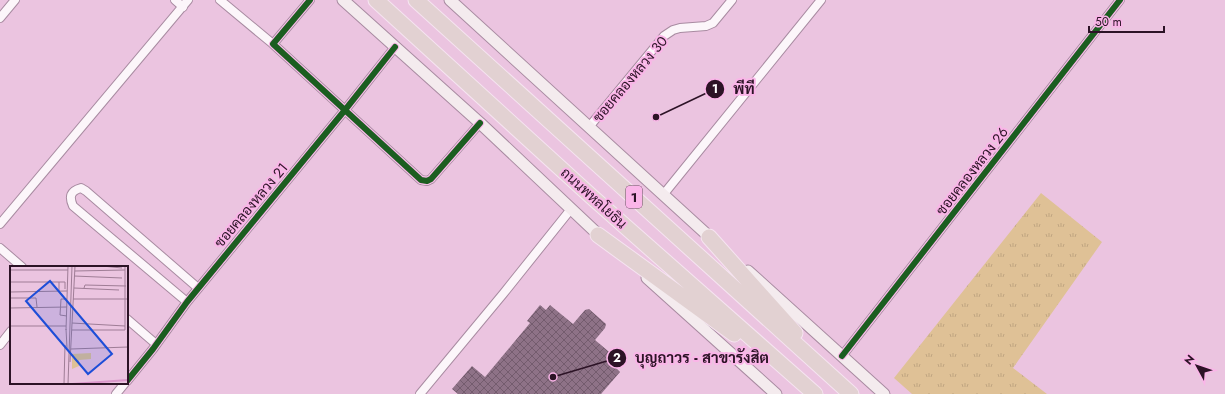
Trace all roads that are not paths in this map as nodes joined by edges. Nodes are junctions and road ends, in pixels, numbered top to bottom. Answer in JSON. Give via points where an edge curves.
{"nodes":[{"id":1,"x":15,"y":0,"type":"edge"},
{"id":2,"x":175,"y":0,"type":"edge"},
{"id":3,"x":188,"y":0,"type":"edge"},
{"id":4,"x":220,"y":0,"type":"edge"},
{"id":5,"x":310,"y":0,"type":"edge"},
{"id":6,"x":343,"y":0,"type":"edge"},
{"id":7,"x":376,"y":0,"type":"edge"},
{"id":8,"x":416,"y":0,"type":"edge"},
{"id":9,"x":450,"y":0,"type":"edge"},
{"id":10,"x":732,"y":0,"type":"edge"},
{"id":11,"x":820,"y":0,"type":"edge"},
{"id":12,"x":1120,"y":0,"type":"edge"},
{"id":13,"x":183,"y":7,"type":"junction"},
{"id":14,"x":0,"y":18,"type":"edge"},
{"id":15,"x":272,"y":44,"type":"junction"},
{"id":16,"x":395,"y":47,"type":"junction"},
{"id":17,"x":345,"y":110,"type":"junction"},
{"id":18,"x":480,"y":123,"type":"junction"},
{"id":19,"x":589,"y":127,"type":"junction"},
{"id":20,"x":663,"y":194,"type":"junction"},
{"id":21,"x":571,"y":209,"type":"junction"},
{"id":22,"x":0,"y":224,"type":"edge"},
{"id":23,"x":598,"y":234,"type":"junction"},
{"id":24,"x":709,"y":237,"type":"junction"},
{"id":25,"x":0,"y":248,"type":"edge"},
{"id":26,"x":21,"y":266,"type":"edge"},
{"id":27,"x":198,"y":288,"type":"junction"},
{"id":28,"x":187,"y":302,"type":"junction"},
{"id":29,"x":128,"y":320,"type":"edge"},
{"id":30,"x":10,"y":332,"type":"edge"},
{"id":31,"x":156,"y":344,"type":"junction"},
{"id":32,"x":0,"y":345,"type":"edge"},
{"id":33,"x":842,"y":356,"type":"junction"},
{"id":34,"x":128,"y":379,"type":"edge"},
{"id":35,"x":124,"y":384,"type":"edge"},
{"id":36,"x":812,"y":391,"type":"edge"},
{"id":37,"x":116,"y":394,"type":"edge"},
{"id":38,"x":420,"y":394,"type":"edge"},
{"id":39,"x":776,"y":394,"type":"edge"},
{"id":40,"x":851,"y":394,"type":"edge"},
{"id":41,"x":884,"y":394,"type":"edge"}],
"edges":[{"from":1,"to":14,"type":"street"},
{"from":2,"to":13,"type":"street"},
{"from":3,"to":13,"type":"street"},
{"from":4,"to":15,"type":"street"},
{"from":5,"to":15,"type":"street"},
{"from":6,"to":16,"type":"main road","name":"ถนนพหลโยธิน"},
{"from":7,"to":36,"type":"highway","name":"ถนนพหลโยธิน","number":"1","via":[[586,192]]},
{"from":8,"to":40,"type":"highway","name":"ถนนพหลโยธิน","number":"1"},
{"from":9,"to":19,"type":"main road","number":"1"},
{"from":10,"to":19,"type":"street","name":"ซอยคลองหลวง 30","via":[[713,23],[672,30],[664,36]]},
{"from":11,"to":20,"type":"street"},
{"from":12,"to":33,"type":"street","name":"ซอยคลองหลวง 26"},
{"from":13,"to":22,"type":"street"},
{"from":15,"to":17,"type":"street"},
{"from":16,"to":17,"type":"street","name":"ซอยคลองหลวง 21"},
{"from":16,"to":18,"type":"main road","name":"ถนนพหลโยธิน"},
{"from":17,"to":18,"type":"street","via":[[421,180],[427,181]]},
{"from":17,"to":27,"type":"street","name":"ซอยคลองหลวง 21"},
{"from":18,"to":21,"type":"main road","name":"ถนนพหลโยธิน"},
{"from":19,"to":20,"type":"main road","number":"1"},
{"from":20,"to":24,"type":"main road","number":"1"},
{"from":21,"to":23,"type":"main road","name":"ถนนพหลโยธิน"},
{"from":21,"to":38,"type":"street"},
{"from":23,"to":36,"type":"highway"},
{"from":23,"to":39,"type":"main road","name":"ถนนพหลโยธิน"},
{"from":24,"to":33,"type":"main road","number":"1"},
{"from":24,"to":40,"type":"highway"},
{"from":25,"to":26,"type":"street"},
{"from":27,"to":28,"type":"street","name":"ซอยคลองหลวง 21"},
{"from":27,"to":28,"type":"street","via":[[86,191],[81,188],[71,192],[73,206]]},
{"from":28,"to":31,"type":"street","name":"ซอยคลองหลวง 21"},
{"from":29,"to":31,"type":"street"},
{"from":30,"to":32,"type":"street"},
{"from":31,"to":34,"type":"street","name":"ซอยคลองหลวง 21"},
{"from":33,"to":41,"type":"main road","number":"1"},
{"from":35,"to":37,"type":"street","name":"ซอยคลองหลวง 21"}]}
